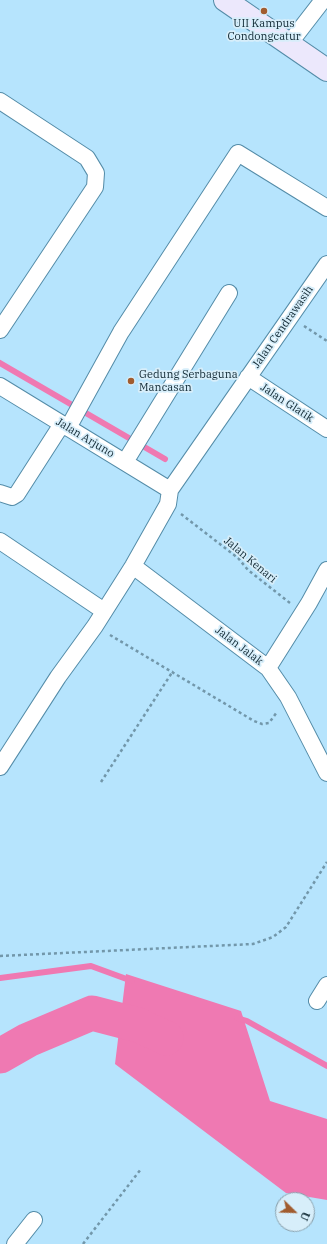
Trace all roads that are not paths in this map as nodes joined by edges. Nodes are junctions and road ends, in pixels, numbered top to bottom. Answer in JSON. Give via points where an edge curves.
{"nodes":[{"id":1,"x":225,"y":0,"type":"edge"},
{"id":2,"x":323,"y":0,"type":"edge"},
{"id":3,"x":289,"y":44,"type":"junction"},
{"id":4,"x":327,"y":70,"type":"edge"},
{"id":5,"x":0,"y":101,"type":"edge"},
{"id":6,"x":327,"y":208,"type":"edge"},
{"id":7,"x":327,"y":264,"type":"edge"},
{"id":8,"x":228,"y":293,"type":"dead end"},
{"id":9,"x":0,"y":330,"type":"edge"},
{"id":10,"x":248,"y":377,"type":"junction"},
{"id":11,"x":0,"y":386,"type":"edge"},
{"id":12,"x":65,"y":426,"type":"junction"},
{"id":13,"x":327,"y":429,"type":"edge"},
{"id":14,"x":125,"y":462,"type":"junction"},
{"id":15,"x":0,"y":493,"type":"edge"},
{"id":16,"x":169,"y":497,"type":"junction"},
{"id":17,"x":0,"y":541,"type":"edge"},
{"id":18,"x":133,"y":566,"type":"junction"},
{"id":19,"x":327,"y":570,"type":"edge"},
{"id":20,"x":104,"y":611,"type":"junction"},
{"id":21,"x":268,"y":668,"type":"junction"},
{"id":22,"x":0,"y":767,"type":"edge"},
{"id":23,"x":327,"y":773,"type":"edge"},
{"id":24,"x":327,"y":985,"type":"edge"},
{"id":25,"x":317,"y":1001,"type":"dead end"},
{"id":26,"x":34,"y":1220,"type":"dead end"},
{"id":27,"x":15,"y":1244,"type":"edge"}],
"edges":[{"from":1,"to":3,"type":"main road"},
{"from":2,"to":3,"type":"street"},
{"from":3,"to":4,"type":"main road"},
{"from":5,"to":9,"type":"street","via":[[87,158],[96,173],[95,187]]},
{"from":6,"to":12,"type":"street","via":[[238,153],[121,332]]},
{"from":7,"to":10,"type":"street","name":"Jalan Cendrawasih"},
{"from":8,"to":14,"type":"street"},
{"from":10,"to":13,"type":"street","name":"Jalan Glatik"},
{"from":10,"to":16,"type":"street","name":"Jalan Cendrawasih"},
{"from":11,"to":12,"type":"street","name":"Jalan Arjuno"},
{"from":12,"to":14,"type":"street","name":"Jalan Arjuno"},
{"from":12,"to":15,"type":"street","via":[[17,494],[12,497]]},
{"from":14,"to":16,"type":"street","name":"Jalan Arjuno"},
{"from":16,"to":18,"type":"street","name":"Jalan Cendrawasih"},
{"from":17,"to":20,"type":"street"},
{"from":18,"to":20,"type":"street","name":"Jalan Cendrawasih"},
{"from":18,"to":21,"type":"street","name":"Jalan Jalak"},
{"from":19,"to":21,"type":"street"},
{"from":20,"to":22,"type":"street","name":"Jalan Cendrawasih","via":[[58,676]]},
{"from":21,"to":23,"type":"street","name":"Jalan Jalak","via":[[288,697]]},
{"from":24,"to":25,"type":"street"},
{"from":26,"to":27,"type":"street"}]}
